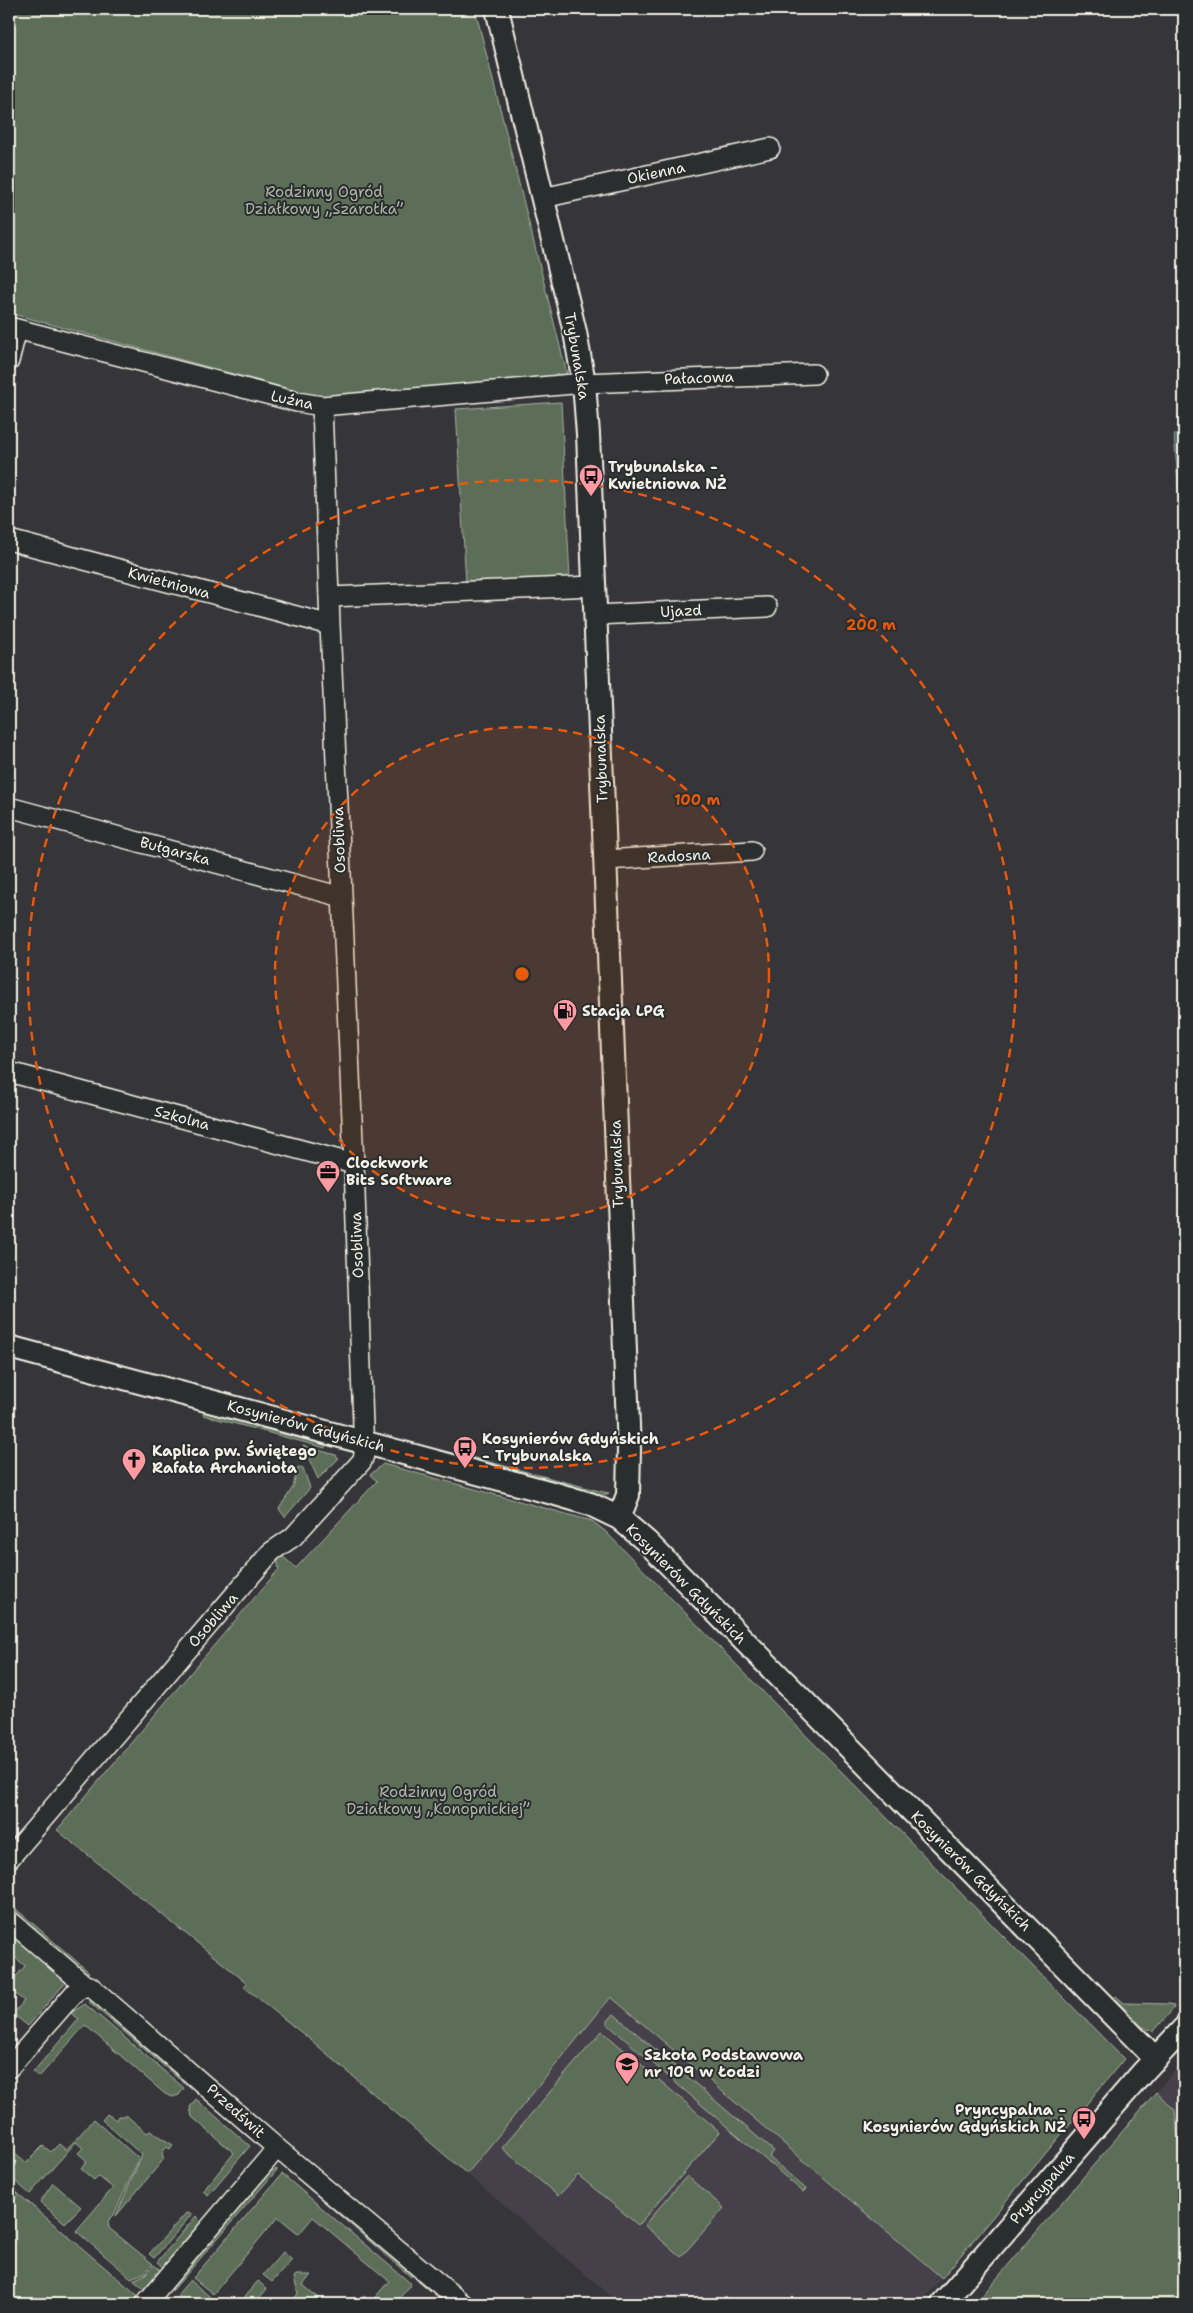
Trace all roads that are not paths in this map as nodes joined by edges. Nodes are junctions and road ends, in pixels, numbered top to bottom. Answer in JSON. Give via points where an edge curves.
{"nodes":[{"id":1,"x":497,"y":9,"type":"edge"},
{"id":2,"x":770,"y":148,"type":"dead end"},
{"id":3,"x":542,"y":198,"type":"junction"},
{"id":4,"x":13,"y":328,"type":"edge"},
{"id":5,"x":9,"y":361,"type":"edge"},
{"id":6,"x":814,"y":374,"type":"dead end"},
{"id":7,"x":584,"y":383,"type":"junction"},
{"id":8,"x":322,"y":406,"type":"junction"},
{"id":9,"x":9,"y":540,"type":"edge"},
{"id":10,"x":594,"y":586,"type":"junction"},
{"id":11,"x":330,"y":597,"type":"junction"},
{"id":12,"x":767,"y":607,"type":"dead end"},
{"id":13,"x":596,"y":615,"type":"junction"},
{"id":14,"x":330,"y":625,"type":"junction"},
{"id":15,"x":9,"y":807,"type":"edge"},
{"id":16,"x":752,"y":851,"type":"dead end"},
{"id":17,"x":605,"y":860,"type":"junction"},
{"id":18,"x":342,"y":897,"type":"junction"},
{"id":19,"x":9,"y":1072,"type":"edge"},
{"id":20,"x":354,"y":1164,"type":"junction"},
{"id":21,"x":9,"y":1347,"type":"edge"},
{"id":22,"x":365,"y":1442,"type":"junction"},
{"id":23,"x":619,"y":1518,"type":"junction"},
{"id":24,"x":9,"y":1859,"type":"edge"},
{"id":25,"x":9,"y":1920,"type":"edge"},
{"id":26,"x":86,"y":1986,"type":"junction"},
{"id":27,"x":1184,"y":2028,"type":"edge"},
{"id":28,"x":1156,"y":2059,"type":"junction"},
{"id":29,"x":9,"y":2068,"type":"edge"},
{"id":30,"x":277,"y":2148,"type":"junction"},
{"id":31,"x":149,"y":2303,"type":"edge"},
{"id":32,"x":463,"y":2304,"type":"edge"},
{"id":33,"x":942,"y":2304,"type":"edge"}],
"edges":[{"from":1,"to":3,"type":"street","name":"Trybunalska"},
{"from":2,"to":3,"type":"street","name":"Okienna"},
{"from":3,"to":7,"type":"street","name":"Trybunalska","via":[[575,332]]},
{"from":4,"to":5,"type":"street"},
{"from":4,"to":8,"type":"street","name":"Luźna"},
{"from":6,"to":7,"type":"street","name":"Pałacowa"},
{"from":7,"to":8,"type":"street","name":"Luźna"},
{"from":7,"to":10,"type":"street","name":"Trybunalska"},
{"from":8,"to":11,"type":"street","name":"Osobliwa"},
{"from":9,"to":14,"type":"street","name":"Kwietniowa"},
{"from":10,"to":11,"type":"street"},
{"from":10,"to":13,"type":"street","name":"Trybunalska"},
{"from":11,"to":14,"type":"street","name":"Osobliwa"},
{"from":12,"to":13,"type":"street","name":"Ujazd"},
{"from":13,"to":17,"type":"street","name":"Trybunalska"},
{"from":14,"to":18,"type":"street","name":"Osobliwa"},
{"from":15,"to":18,"type":"street","name":"Bułgarska"},
{"from":16,"to":17,"type":"street","name":"Radosna"},
{"from":17,"to":23,"type":"street","name":"Trybunalska","via":[[629,1450],[628,1495]]},
{"from":18,"to":20,"type":"street","name":"Osobliwa"},
{"from":19,"to":20,"type":"street","name":"Szkolna"},
{"from":20,"to":22,"type":"street","name":"Osobliwa"},
{"from":21,"to":22,"type":"street","name":"Kosynierów Gdyńskich"},
{"from":22,"to":23,"type":"street","name":"Kosynierów Gdyńskich","via":[[590,1504]]},
{"from":22,"to":24,"type":"street","name":"Osobliwa","via":[[362,1461],[293,1537],[272,1552]]},
{"from":23,"to":28,"type":"street","name":"Kosynierów Gdyńskich","via":[[654,1549]]},
{"from":25,"to":26,"type":"street","name":"Przedświt"},
{"from":26,"to":29,"type":"street","via":[[76,1991]]},
{"from":26,"to":30,"type":"street","name":"Przedświt","via":[[141,2029]]},
{"from":27,"to":28,"type":"street","name":"Pryncypalna"},
{"from":28,"to":33,"type":"street","name":"Pryncypalna"},
{"from":30,"to":31,"type":"street"},
{"from":30,"to":32,"type":"street","name":"Przedświt"}]}
